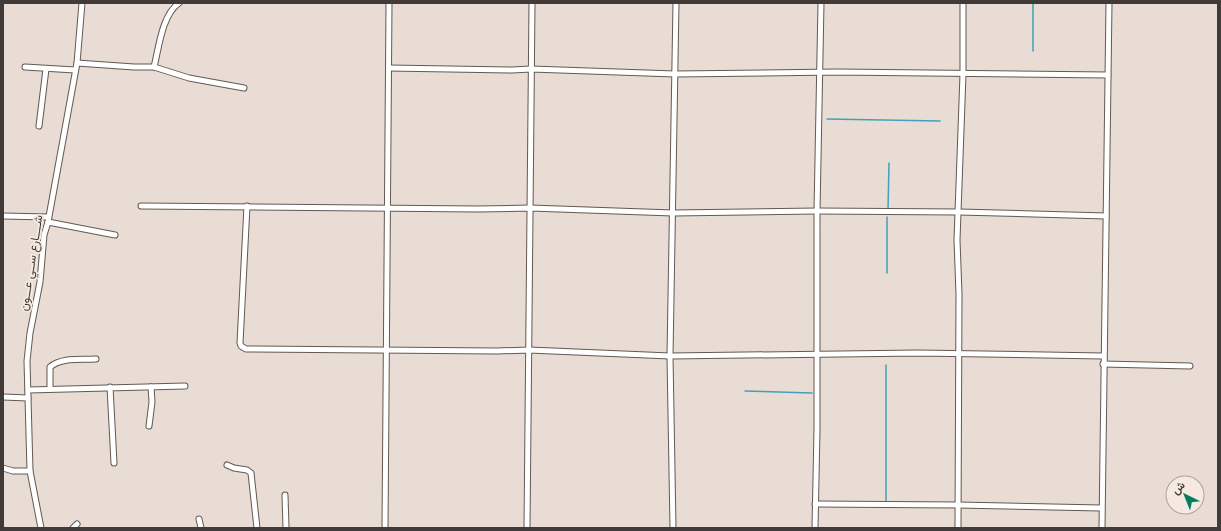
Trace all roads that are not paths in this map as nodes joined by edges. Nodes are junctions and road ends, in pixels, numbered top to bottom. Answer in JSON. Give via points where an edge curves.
{"nodes":[{"id":1,"x":82,"y":3,"type":"edge"},
{"id":2,"x":180,"y":3,"type":"edge"},
{"id":3,"x":389,"y":3,"type":"edge"},
{"id":4,"x":532,"y":3,"type":"edge"},
{"id":5,"x":676,"y":3,"type":"edge"},
{"id":6,"x":822,"y":3,"type":"edge"},
{"id":7,"x":963,"y":3,"type":"edge"},
{"id":8,"x":1109,"y":3,"type":"edge"},
{"id":9,"x":77,"y":63,"type":"junction"},
{"id":10,"x":25,"y":67,"type":"dead end"},
{"id":11,"x":154,"y":67,"type":"junction"},
{"id":12,"x":389,"y":68,"type":"junction"},
{"id":13,"x":46,"y":69,"type":"junction"},
{"id":14,"x":531,"y":69,"type":"junction"},
{"id":15,"x":75,"y":70,"type":"junction"},
{"id":16,"x":821,"y":72,"type":"junction"},
{"id":17,"x":675,"y":74,"type":"junction"},
{"id":18,"x":963,"y":74,"type":"junction"},
{"id":19,"x":1108,"y":75,"type":"junction"},
{"id":20,"x":244,"y":88,"type":"dead end"},
{"id":21,"x":40,"y":126,"type":"dead end"},
{"id":22,"x":141,"y":206,"type":"dead end"},
{"id":23,"x":247,"y":206,"type":"junction"},
{"id":24,"x":387,"y":207,"type":"junction"},
{"id":25,"x":530,"y":208,"type":"junction"},
{"id":26,"x":817,"y":211,"type":"junction"},
{"id":27,"x":959,"y":212,"type":"junction"},
{"id":28,"x":673,"y":213,"type":"junction"},
{"id":29,"x":3,"y":216,"type":"edge"},
{"id":30,"x":1106,"y":216,"type":"junction"},
{"id":31,"x":48,"y":220,"type":"junction"},
{"id":32,"x":115,"y":235,"type":"dead end"},
{"id":33,"x":386,"y":350,"type":"junction"},
{"id":34,"x":529,"y":350,"type":"junction"},
{"id":35,"x":817,"y":354,"type":"junction"},
{"id":36,"x":958,"y":354,"type":"junction"},
{"id":37,"x":670,"y":356,"type":"junction"},
{"id":38,"x":1103,"y":356,"type":"junction"},
{"id":39,"x":96,"y":359,"type":"dead end"},
{"id":40,"x":1103,"y":364,"type":"junction"},
{"id":41,"x":1190,"y":366,"type":"dead end"},
{"id":42,"x":185,"y":386,"type":"dead end"},
{"id":43,"x":110,"y":387,"type":"junction"},
{"id":44,"x":151,"y":387,"type":"junction"},
{"id":45,"x":50,"y":389,"type":"junction"},
{"id":46,"x":28,"y":390,"type":"junction"},
{"id":47,"x":3,"y":396,"type":"edge"},
{"id":48,"x":28,"y":398,"type":"junction"},
{"id":49,"x":149,"y":426,"type":"dead end"},
{"id":50,"x":114,"y":463,"type":"dead end"},
{"id":51,"x":227,"y":465,"type":"dead end"},
{"id":52,"x":3,"y":468,"type":"edge"},
{"id":53,"x":30,"y":471,"type":"junction"},
{"id":54,"x":285,"y":495,"type":"dead end"},
{"id":55,"x":815,"y":504,"type":"junction"},
{"id":56,"x":958,"y":505,"type":"junction"},
{"id":57,"x":1101,"y":508,"type":"junction"},
{"id":58,"x":199,"y":519,"type":"dead end"},
{"id":59,"x":41,"y":528,"type":"edge"},
{"id":60,"x":201,"y":528,"type":"edge"},
{"id":61,"x":257,"y":528,"type":"edge"},
{"id":62,"x":286,"y":528,"type":"edge"},
{"id":63,"x":385,"y":528,"type":"edge"},
{"id":64,"x":527,"y":528,"type":"edge"},
{"id":65,"x":673,"y":528,"type":"edge"},
{"id":66,"x":815,"y":528,"type":"edge"},
{"id":67,"x":958,"y":528,"type":"edge"},
{"id":68,"x":1102,"y":528,"type":"edge"}],
"edges":[{"from":1,"to":9,"type":"street","name":"شــــارع ســي عـــون"},
{"from":2,"to":11,"type":"street","via":[[168,15]]},
{"from":3,"to":12,"type":"street"},
{"from":4,"to":14,"type":"street"},
{"from":5,"to":17,"type":"street"},
{"from":6,"to":16,"type":"street"},
{"from":7,"to":18,"type":"street"},
{"from":8,"to":19,"type":"street"},
{"from":9,"to":11,"type":"street"},
{"from":9,"to":15,"type":"street","name":"شــــارع ســي عـــون"},
{"from":10,"to":13,"type":"street"},
{"from":11,"to":20,"type":"street","via":[[189,78]]},
{"from":12,"to":14,"type":"street"},
{"from":12,"to":24,"type":"street"},
{"from":13,"to":15,"type":"street"},
{"from":13,"to":21,"type":"street"},
{"from":14,"to":17,"type":"street"},
{"from":14,"to":25,"type":"street"},
{"from":15,"to":31,"type":"street","name":"شــــارع ســي عـــون"},
{"from":16,"to":17,"type":"street"},
{"from":16,"to":18,"type":"street"},
{"from":16,"to":26,"type":"street"},
{"from":17,"to":28,"type":"street"},
{"from":18,"to":19,"type":"street"},
{"from":18,"to":27,"type":"street"},
{"from":19,"to":30,"type":"street"},
{"from":22,"to":23,"type":"street"},
{"from":23,"to":24,"type":"street"},
{"from":23,"to":33,"type":"street","via":[[241,346],[246,349]]},
{"from":24,"to":25,"type":"street"},
{"from":24,"to":33,"type":"street"},
{"from":25,"to":28,"type":"street"},
{"from":25,"to":34,"type":"street"},
{"from":26,"to":27,"type":"street"},
{"from":26,"to":28,"type":"street"},
{"from":26,"to":35,"type":"street"},
{"from":27,"to":30,"type":"street"},
{"from":27,"to":36,"type":"street"},
{"from":28,"to":37,"type":"street"},
{"from":29,"to":31,"type":"street"},
{"from":30,"to":38,"type":"street"},
{"from":31,"to":32,"type":"street"},
{"from":31,"to":46,"type":"street","name":"شــــارع ســي عـــون","via":[[30,333],[27,361]]},
{"from":33,"to":34,"type":"street"},
{"from":33,"to":63,"type":"street"},
{"from":34,"to":37,"type":"street"},
{"from":34,"to":64,"type":"street"},
{"from":35,"to":36,"type":"street"},
{"from":35,"to":37,"type":"street"},
{"from":35,"to":55,"type":"street"},
{"from":36,"to":38,"type":"street"},
{"from":36,"to":56,"type":"street"},
{"from":37,"to":65,"type":"street"},
{"from":38,"to":40,"type":"street"},
{"from":39,"to":45,"type":"street","via":[[55,363],[50,367]]},
{"from":40,"to":41,"type":"street"},
{"from":40,"to":57,"type":"street"},
{"from":42,"to":44,"type":"street"},
{"from":43,"to":44,"type":"street"},
{"from":43,"to":45,"type":"street"},
{"from":43,"to":50,"type":"street"},
{"from":44,"to":49,"type":"street"},
{"from":45,"to":46,"type":"street"},
{"from":46,"to":48,"type":"street","name":"شــــارع ســي عـــون"},
{"from":47,"to":48,"type":"street"},
{"from":48,"to":53,"type":"street","name":"شــــارع ســي عـــون"},
{"from":51,"to":61,"type":"street","via":[[251,473]]},
{"from":52,"to":53,"type":"street"},
{"from":53,"to":59,"type":"street","name":"شــــارع ســي عـــون"},
{"from":54,"to":62,"type":"street"},
{"from":55,"to":56,"type":"street"},
{"from":55,"to":66,"type":"street"},
{"from":56,"to":57,"type":"street"},
{"from":56,"to":67,"type":"street"},
{"from":57,"to":68,"type":"street"},
{"from":58,"to":60,"type":"street"}]}
